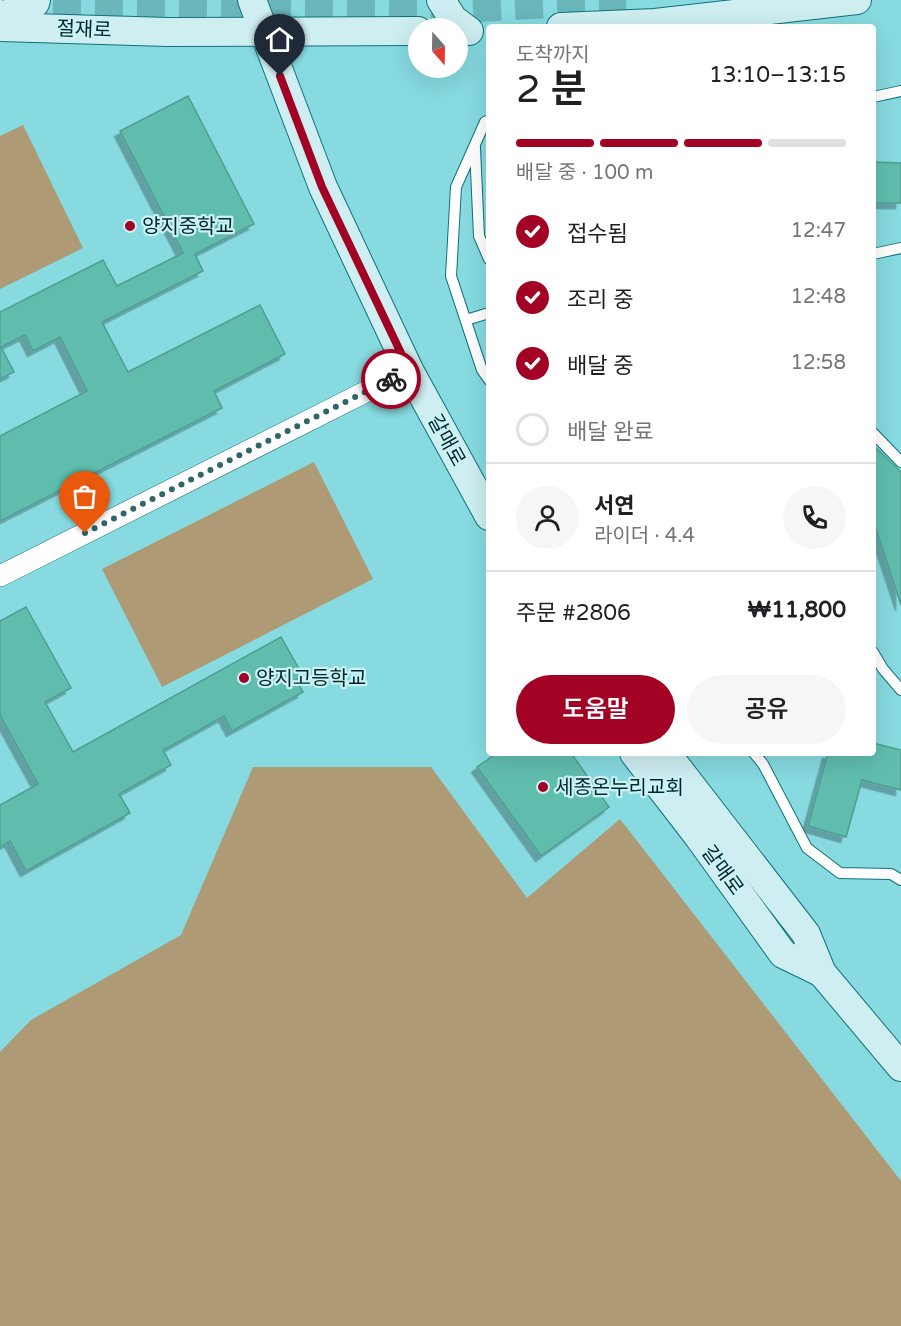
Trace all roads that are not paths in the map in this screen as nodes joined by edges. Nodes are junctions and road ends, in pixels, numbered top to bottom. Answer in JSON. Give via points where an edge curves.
{"nodes":[{"id":1,"x":36,"y":0,"type":"edge"},
{"id":2,"x":252,"y":0,"type":"edge"},
{"id":3,"x":441,"y":0,"type":"edge"},
{"id":4,"x":857,"y":0,"type":"edge"},
{"id":5,"x":0,"y":14,"type":"edge"},
{"id":6,"x":632,"y":24,"type":"edge"},
{"id":7,"x":0,"y":27,"type":"edge"},
{"id":8,"x":408,"y":31,"type":"edge"},
{"id":9,"x":472,"y":31,"type":"edge"},
{"id":10,"x":263,"y":32,"type":"junction"},
{"id":11,"x":901,"y":91,"type":"edge"},
{"id":12,"x":876,"y":96,"type":"edge"},
{"id":13,"x":486,"y":122,"type":"edge"},
{"id":14,"x":475,"y":145,"type":"junction"},
{"id":15,"x":901,"y":248,"type":"edge"},
{"id":16,"x":486,"y":252,"type":"edge"},
{"id":17,"x":876,"y":253,"type":"edge"},
{"id":18,"x":486,"y":314,"type":"edge"},
{"id":19,"x":466,"y":320,"type":"junction"},
{"id":20,"x":409,"y":370,"type":"junction"},
{"id":21,"x":486,"y":376,"type":"edge"},
{"id":22,"x":876,"y":437,"type":"edge"},
{"id":23,"x":901,"y":462,"type":"edge"},
{"id":24,"x":486,"y":511,"type":"edge"},
{"id":25,"x":0,"y":576,"type":"edge"},
{"id":26,"x":876,"y":657,"type":"edge"},
{"id":27,"x":901,"y":690,"type":"edge"},
{"id":28,"x":636,"y":756,"type":"edge"},
{"id":29,"x":668,"y":756,"type":"edge"},
{"id":30,"x":757,"y":756,"type":"edge"},
{"id":31,"x":901,"y":880,"type":"edge"},
{"id":32,"x":822,"y":973,"type":"junction"},
{"id":33,"x":901,"y":1066,"type":"edge"}],
"edges":[{"from":1,"to":5,"type":"street"},
{"from":2,"to":10,"type":"street","name":"갈매로"},
{"from":3,"to":9,"type":"street","via":[[453,19]]},
{"from":4,"to":6,"type":"street"},
{"from":7,"to":10,"type":"street","name":"절재로"},
{"from":8,"to":10,"type":"street","name":"절재로"},
{"from":10,"to":20,"type":"street","name":"갈매로","via":[[322,187]]},
{"from":11,"to":12,"type":"lane"},
{"from":13,"to":14,"type":"lane"},
{"from":14,"to":16,"type":"lane","via":[[479,236]]},
{"from":14,"to":19,"type":"lane","via":[[456,187],[452,276]]},
{"from":15,"to":17,"type":"lane"},
{"from":18,"to":19,"type":"lane"},
{"from":19,"to":21,"type":"lane"},
{"from":20,"to":24,"type":"street","name":"갈매로"},
{"from":20,"to":25,"type":"street"},
{"from":22,"to":23,"type":"lane"},
{"from":26,"to":27,"type":"lane"},
{"from":28,"to":32,"type":"street","name":"갈매로","via":[[783,954]]},
{"from":29,"to":32,"type":"street","name":"갈매로","via":[[806,934]]},
{"from":30,"to":31,"type":"lane","via":[[807,848],[840,873],[891,874]]},
{"from":32,"to":33,"type":"street","name":"갈매로"}]}
